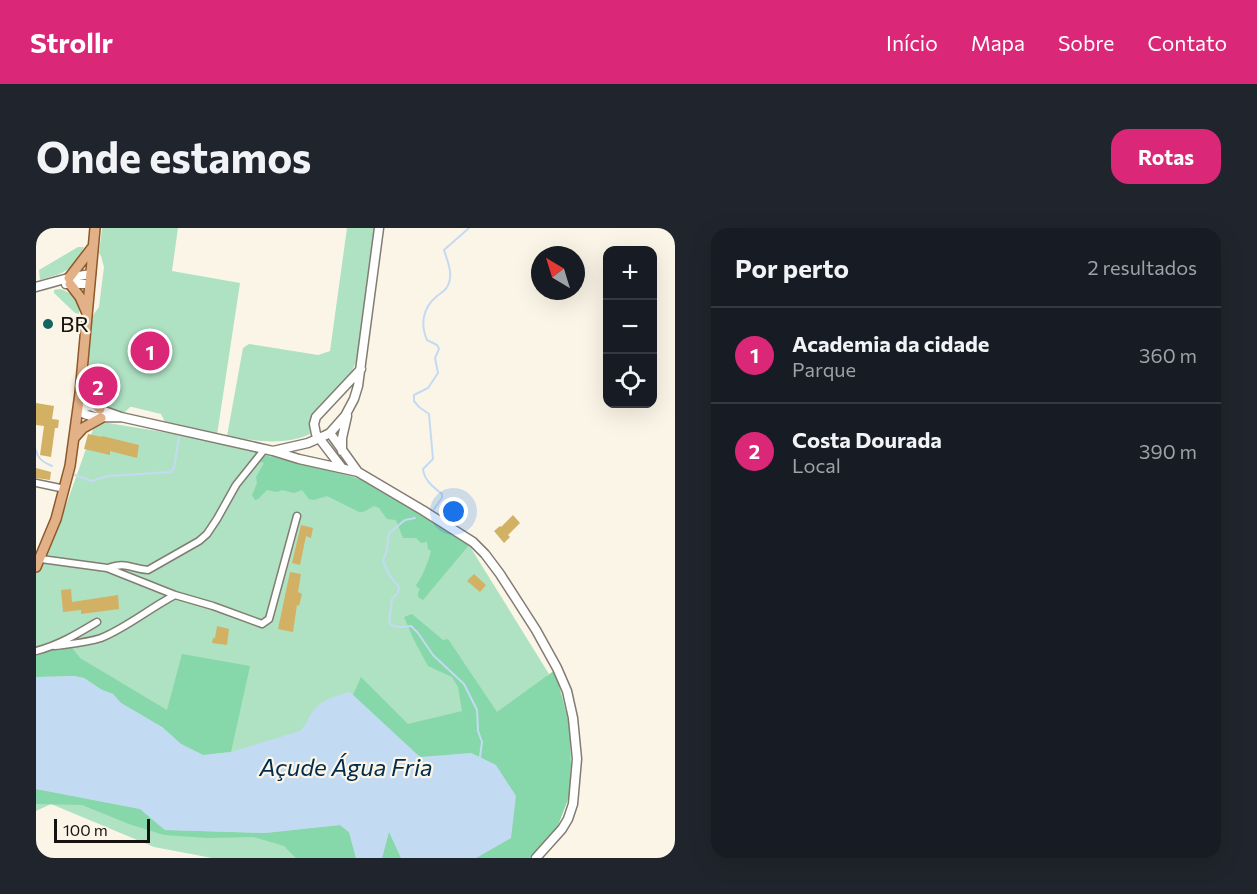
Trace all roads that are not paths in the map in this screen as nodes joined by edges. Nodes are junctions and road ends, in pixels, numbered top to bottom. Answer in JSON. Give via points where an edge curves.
{"nodes":[{"id":1,"x":95,"y":228,"type":"edge"},
{"id":2,"x":379,"y":228,"type":"edge"},
{"id":3,"x":93,"y":246,"type":"junction"},
{"id":4,"x":91,"y":274,"type":"junction"},
{"id":5,"x":70,"y":281,"type":"junction"},
{"id":6,"x":90,"y":284,"type":"junction"},
{"id":7,"x":36,"y":287,"type":"edge"},
{"id":8,"x":87,"y":315,"type":"junction"},
{"id":9,"x":362,"y":369,"type":"junction"},
{"id":10,"x":81,"y":384,"type":"junction"},
{"id":11,"x":78,"y":410,"type":"junction"},
{"id":12,"x":347,"y":411,"type":"junction"},
{"id":13,"x":100,"y":414,"type":"junction"},
{"id":14,"x":330,"y":433,"type":"junction"},
{"id":15,"x":319,"y":439,"type":"junction"},
{"id":16,"x":73,"y":440,"type":"junction"},
{"id":17,"x":268,"y":450,"type":"junction"},
{"id":18,"x":342,"y":452,"type":"junction"},
{"id":19,"x":342,"y":468,"type":"junction"},
{"id":20,"x":358,"y":472,"type":"junction"},
{"id":21,"x":36,"y":483,"type":"edge"},
{"id":22,"x":65,"y":489,"type":"junction"},
{"id":23,"x":297,"y":516,"type":"dead end"},
{"id":24,"x":38,"y":563,"type":"edge"},
{"id":25,"x":107,"y":568,"type":"junction"},
{"id":26,"x":175,"y":596,"type":"junction"},
{"id":27,"x":97,"y":622,"type":"dead end"},
{"id":28,"x":54,"y":646,"type":"junction"},
{"id":29,"x":36,"y":651,"type":"edge"},
{"id":30,"x":536,"y":858,"type":"edge"}],
"edges":[{"from":1,"to":3,"type":"main road"},
{"from":2,"to":9,"type":"main road"},
{"from":3,"to":4,"type":"main road"},
{"from":3,"to":5,"type":"main road"},
{"from":4,"to":5,"type":"main road"},
{"from":4,"to":6,"type":"main road"},
{"from":5,"to":6,"type":"main road"},
{"from":5,"to":7,"type":"main road"},
{"from":5,"to":8,"type":"main road"},
{"from":6,"to":8,"type":"main road"},
{"from":8,"to":10,"type":"main road"},
{"from":9,"to":12,"type":"main road","via":[[357,392]]},
{"from":9,"to":15,"type":"main road","via":[[316,417],[314,428]]},
{"from":10,"to":11,"type":"main road"},
{"from":10,"to":13,"type":"main road"},
{"from":11,"to":13,"type":"main road","via":[[88,416]]},
{"from":11,"to":16,"type":"main road"},
{"from":12,"to":14,"type":"main road"},
{"from":12,"to":18,"type":"main road"},
{"from":13,"to":16,"type":"main road"},
{"from":13,"to":17,"type":"main road"},
{"from":14,"to":15,"type":"main road"},
{"from":14,"to":18,"type":"main road"},
{"from":15,"to":17,"type":"main road"},
{"from":15,"to":19,"type":"main road"},
{"from":16,"to":22,"type":"main road"},
{"from":17,"to":19,"type":"main road"},
{"from":17,"to":25,"type":"street","via":[[236,485],[211,529],[199,541],[148,570],[123,564]]},
{"from":18,"to":20,"type":"main road"},
{"from":19,"to":20,"type":"main road"},
{"from":20,"to":30,"type":"main road","via":[[473,542],[536,630],[557,668],[573,718],[577,759],[573,804],[566,824]]},
{"from":21,"to":22,"type":"street"},
{"from":22,"to":24,"type":"main road"},
{"from":23,"to":26,"type":"street","via":[[269,619],[262,624]]},
{"from":24,"to":25,"type":"street"},
{"from":25,"to":26,"type":"street"},
{"from":26,"to":28,"type":"street","via":[[101,638]]},
{"from":27,"to":28,"type":"street"},
{"from":28,"to":29,"type":"street"}]}
